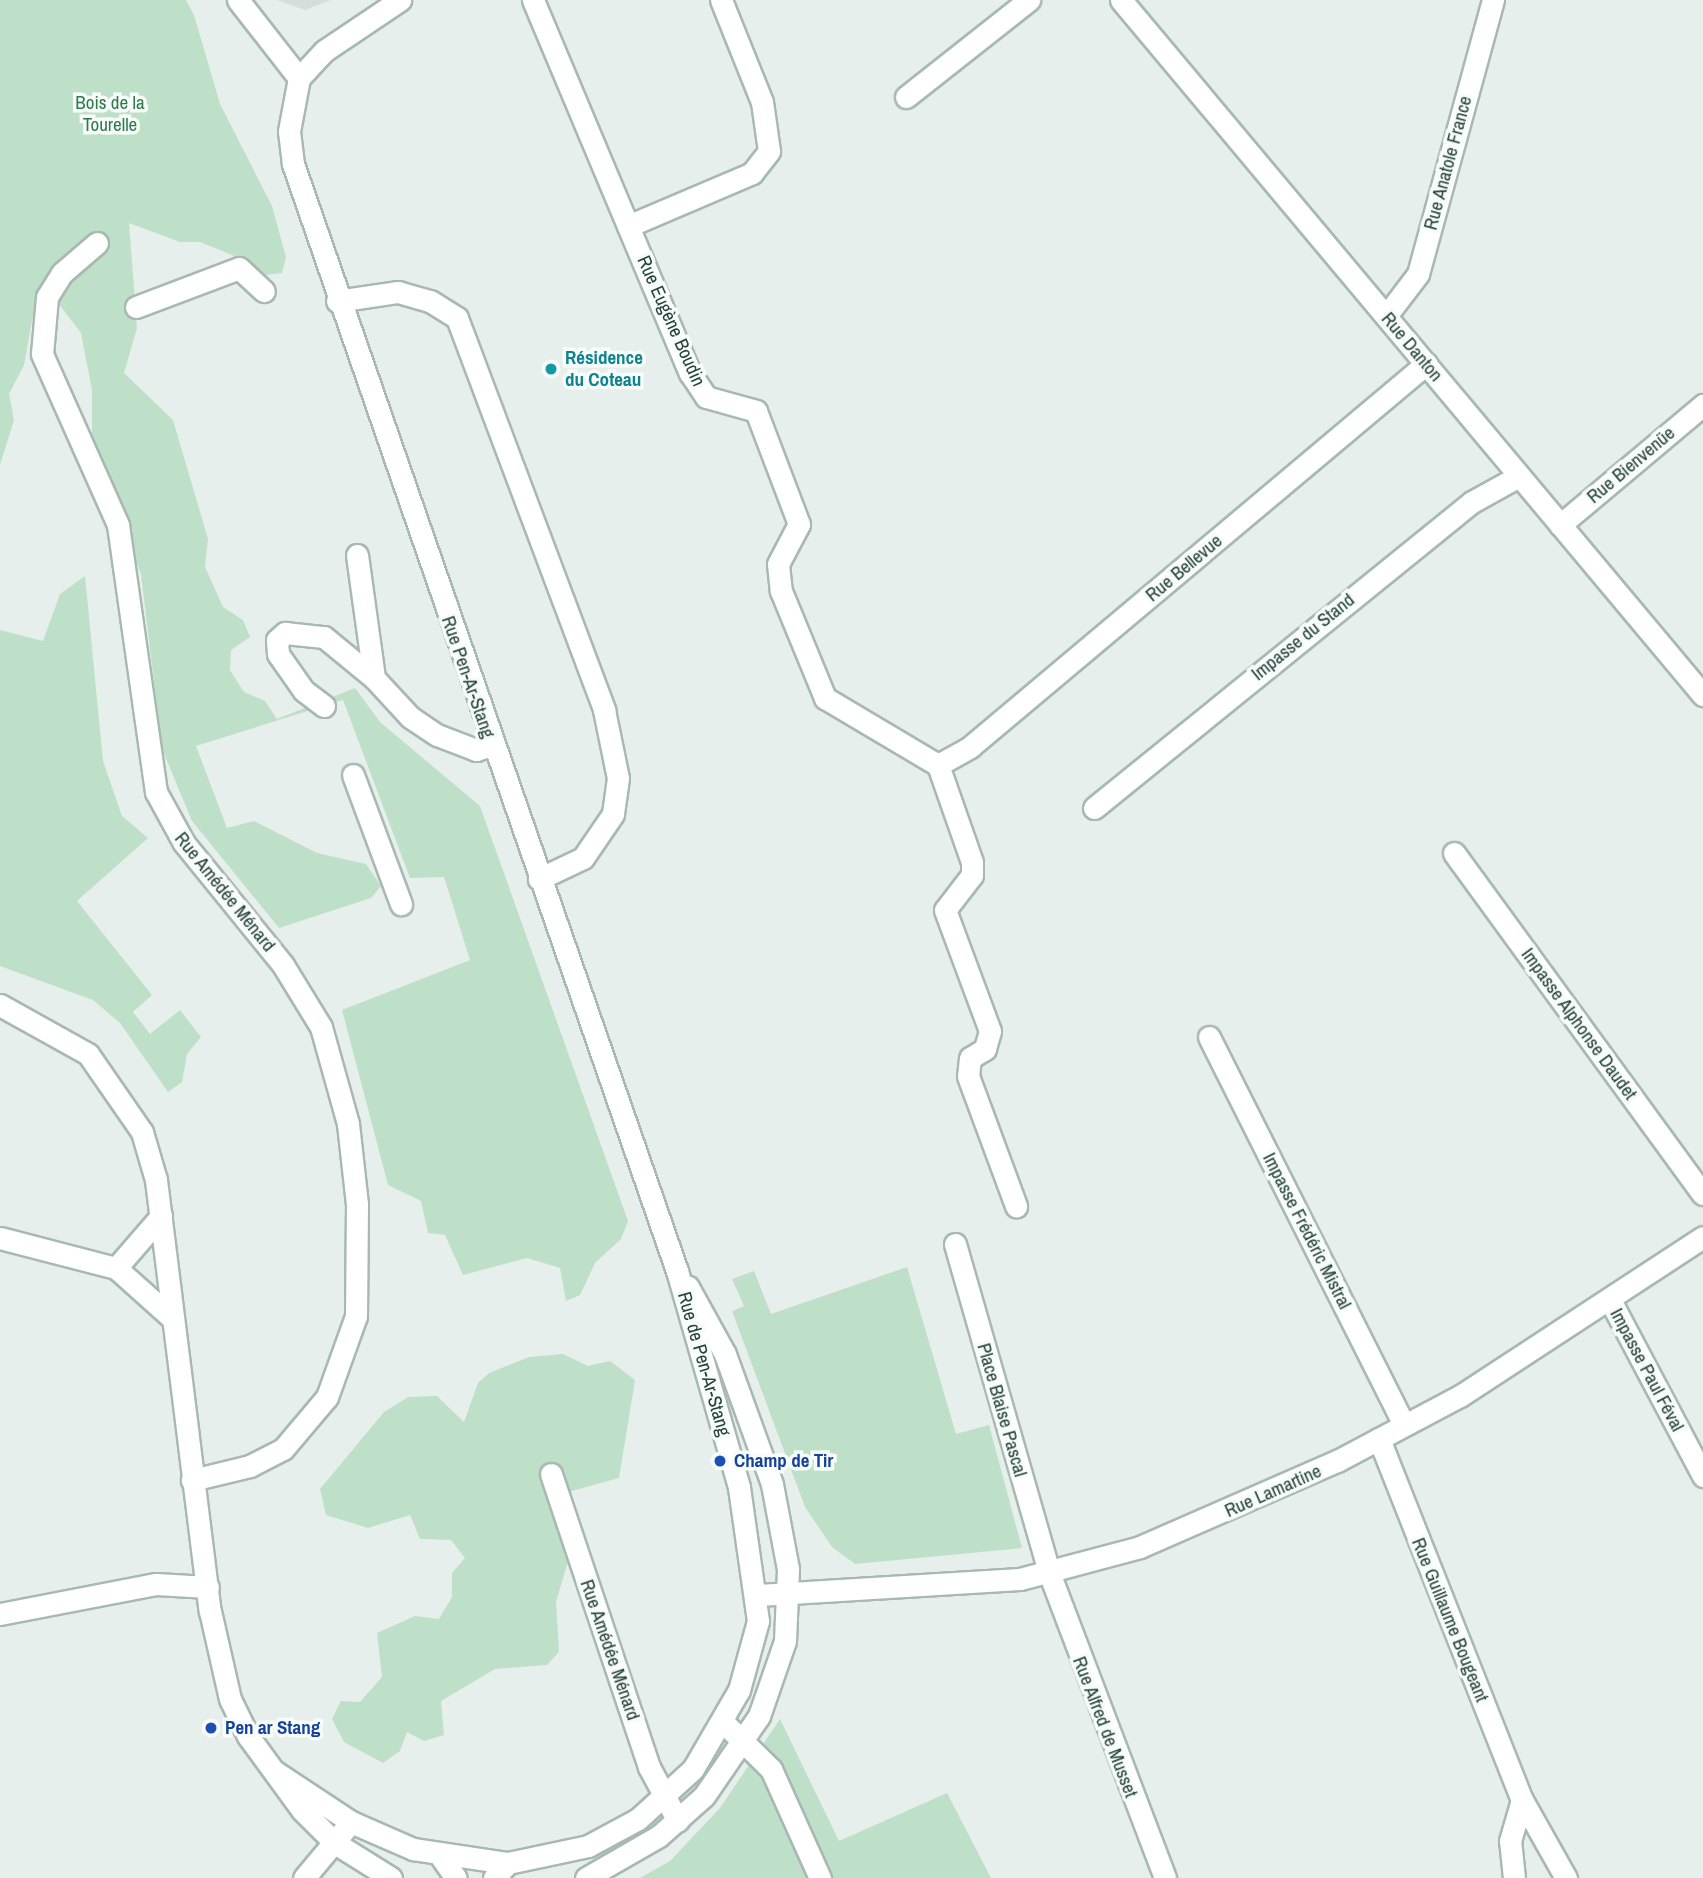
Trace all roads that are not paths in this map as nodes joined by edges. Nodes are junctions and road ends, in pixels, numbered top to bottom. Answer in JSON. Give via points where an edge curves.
{"nodes":[{"id":1,"x":239,"y":0,"type":"edge"},
{"id":2,"x":400,"y":0,"type":"edge"},
{"id":3,"x":533,"y":0,"type":"edge"},
{"id":4,"x":721,"y":0,"type":"edge"},
{"id":5,"x":1029,"y":0,"type":"edge"},
{"id":6,"x":1121,"y":0,"type":"edge"},
{"id":7,"x":1493,"y":0,"type":"edge"},
{"id":8,"x":299,"y":78,"type":"junction"},
{"id":9,"x":906,"y":97,"type":"dead end"},
{"id":10,"x":628,"y":226,"type":"junction"},
{"id":11,"x":97,"y":243,"type":"dead end"},
{"id":12,"x":264,"y":291,"type":"dead end"},
{"id":13,"x":337,"y":301,"type":"junction"},
{"id":14,"x":136,"y":307,"type":"dead end"},
{"id":15,"x":1386,"y":316,"type":"junction"},
{"id":16,"x":1426,"y":364,"type":"junction"},
{"id":17,"x":1703,"y":405,"type":"edge"},
{"id":18,"x":1519,"y":476,"type":"junction"},
{"id":19,"x":1560,"y":525,"type":"junction"},
{"id":20,"x":357,"y":555,"type":"dead end"},
{"id":21,"x":374,"y":678,"type":"junction"},
{"id":22,"x":1703,"y":695,"type":"edge"},
{"id":23,"x":324,"y":706,"type":"dead end"},
{"id":24,"x":492,"y":745,"type":"junction"},
{"id":25,"x":937,"y":765,"type":"junction"},
{"id":26,"x":353,"y":775,"type":"dead end"},
{"id":27,"x":1094,"y":808,"type":"dead end"},
{"id":28,"x":1454,"y":853,"type":"dead end"},
{"id":29,"x":539,"y":878,"type":"junction"},
{"id":30,"x":401,"y":904,"type":"dead end"},
{"id":31,"x":0,"y":1005,"type":"edge"},
{"id":32,"x":1209,"y":1037,"type":"dead end"},
{"id":33,"x":1703,"y":1194,"type":"edge"},
{"id":34,"x":1016,"y":1206,"type":"dead end"},
{"id":35,"x":161,"y":1216,"type":"junction"},
{"id":36,"x":1703,"y":1237,"type":"edge"},
{"id":37,"x":0,"y":1238,"type":"edge"},
{"id":38,"x":955,"y":1244,"type":"dead end"},
{"id":39,"x":116,"y":1268,"type":"junction"},
{"id":40,"x":677,"y":1271,"type":"junction"},
{"id":41,"x":1611,"y":1302,"type":"junction"},
{"id":42,"x":173,"y":1319,"type":"junction"},
{"id":43,"x":1404,"y":1425,"type":"junction"},
{"id":44,"x":1379,"y":1439,"type":"junction"},
{"id":45,"x":551,"y":1474,"type":"dead end"},
{"id":46,"x":1703,"y":1476,"type":"edge"},
{"id":47,"x":192,"y":1480,"type":"junction"},
{"id":48,"x":1050,"y":1575,"type":"junction"},
{"id":49,"x":208,"y":1587,"type":"junction"},
{"id":50,"x":789,"y":1594,"type":"junction"},
{"id":51,"x":758,"y":1595,"type":"junction"},
{"id":52,"x":0,"y":1614,"type":"edge"},
{"id":53,"x":724,"y":1723,"type":"junction"},
{"id":54,"x":746,"y":1740,"type":"junction"},
{"id":55,"x":274,"y":1771,"type":"junction"},
{"id":56,"x":663,"y":1799,"type":"junction"},
{"id":57,"x":1522,"y":1800,"type":"junction"},
{"id":58,"x":678,"y":1821,"type":"junction"},
{"id":59,"x":351,"y":1822,"type":"junction"},
{"id":60,"x":335,"y":1843,"type":"junction"},
{"id":61,"x":439,"y":1854,"type":"junction"},
{"id":62,"x":501,"y":1870,"type":"edge"},
{"id":63,"x":304,"y":1878,"type":"edge"},
{"id":64,"x":391,"y":1878,"type":"edge"},
{"id":65,"x":456,"y":1878,"type":"edge"},
{"id":66,"x":586,"y":1878,"type":"edge"},
{"id":67,"x":820,"y":1878,"type":"edge"},
{"id":68,"x":1165,"y":1878,"type":"edge"},
{"id":69,"x":1514,"y":1878,"type":"edge"},
{"id":70,"x":1566,"y":1878,"type":"edge"}],
"edges":[{"from":1,"to":8,"type":"street"},
{"from":2,"to":8,"type":"street","via":[[324,51]]},
{"from":3,"to":10,"type":"street","name":"Rue Eugène Boudin"},
{"from":4,"to":10,"type":"street","via":[[762,102],[769,151],[752,173]]},
{"from":5,"to":9,"type":"street"},
{"from":6,"to":15,"type":"street","name":"Rue Danton"},
{"from":7,"to":15,"type":"street","name":"Rue Anatole France","via":[[1418,274]]},
{"from":8,"to":13,"type":"street","name":"Rue Pen-Ar-Stang","via":[[290,149]]},
{"from":10,"to":25,"type":"street","name":"Rue Eugène Boudin","via":[[697,386],[718,402],[750,405],[756,411],[799,524],[778,578],[825,698]]},
{"from":11,"to":47,"type":"street","name":"Rue Amédée Ménard","via":[[62,274],[47,297],[42,354],[118,525],[156,792],[184,843],[283,965],[321,1027],[348,1124],[357,1204],[356,1316],[327,1397],[283,1449],[250,1466]]},
{"from":12,"to":14,"type":"street","via":[[239,268]]},
{"from":13,"to":24,"type":"street","name":"Rue Pen-Ar-Stang"},
{"from":13,"to":29,"type":"street","via":[[398,292],[430,301],[457,318],[604,710],[618,778],[613,814],[583,858]]},
{"from":15,"to":16,"type":"street","name":"Rue Danton"},
{"from":16,"to":18,"type":"street","name":"Rue Danton"},
{"from":16,"to":25,"type":"street","name":"Rue Bellevue","via":[[970,747]]},
{"from":17,"to":19,"type":"street","name":"Rue Bienvenüe"},
{"from":18,"to":19,"type":"street","name":"Rue Danton"},
{"from":18,"to":27,"type":"street","name":"Impasse du Stand","via":[[1472,502]]},
{"from":19,"to":22,"type":"street","name":"Rue Danton"},
{"from":20,"to":21,"type":"street"},
{"from":21,"to":23,"type":"street","via":[[334,642],[285,633],[277,640],[278,654],[304,691]]},
{"from":21,"to":24,"type":"street","via":[[410,717],[437,735],[476,750]]},
{"from":24,"to":29,"type":"street","name":"Rue Pen-Ar-Stang"},
{"from":25,"to":34,"type":"street","via":[[972,862],[972,875],[945,910],[990,1031],[985,1049],[970,1058],[968,1076]]},
{"from":26,"to":30,"type":"street"},
{"from":28,"to":33,"type":"street","name":"Impasse Alphonse Daudet"},
{"from":29,"to":40,"type":"street","name":"Rue Pen-Ar-Stang"},
{"from":31,"to":35,"type":"street","name":"Rue de Pen-Ar-Stang","via":[[69,1040],[101,1067],[142,1132]]},
{"from":32,"to":43,"type":"street","name":"Impasse Frédéric Mistral"},
{"from":35,"to":39,"type":"street"},
{"from":35,"to":42,"type":"street","name":"Rue de Pen-Ar-Stang"},
{"from":36,"to":41,"type":"street","name":"Rue Lamartine"},
{"from":37,"to":39,"type":"street"},
{"from":38,"to":48,"type":"street","name":"Place Blaise Pascal"},
{"from":39,"to":42,"type":"street"},
{"from":40,"to":50,"type":"street","name":"Rue de Pen-Ar-Stang","via":[[705,1311],[759,1446],[782,1526]]},
{"from":40,"to":51,"type":"street","name":"Rue de Pen-Ar-Stang","via":[[739,1487]]},
{"from":41,"to":43,"type":"street","name":"Rue Lamartine"},
{"from":41,"to":46,"type":"street","name":"Impasse Paul Féval"},
{"from":42,"to":47,"type":"street","name":"Rue de Pen-Ar-Stang"},
{"from":43,"to":44,"type":"street","name":"Rue Lamartine"},
{"from":44,"to":48,"type":"street","name":"Rue Lamartine","via":[[1199,1524]]},
{"from":44,"to":57,"type":"street","name":"Rue Guillaume Bougeant"},
{"from":45,"to":56,"type":"street","name":"Rue Amédée Ménard"},
{"from":47,"to":49,"type":"street","name":"Rue de Pen-Ar-Stang"},
{"from":48,"to":50,"type":"street","name":"Rue Lamartine"},
{"from":48,"to":68,"type":"street","name":"Rue Alfred de Musset"},
{"from":49,"to":52,"type":"street","via":[[156,1584]]},
{"from":49,"to":55,"type":"street","name":"Rue de Pen-Ar-Stang","via":[[230,1699]]},
{"from":50,"to":51,"type":"street","name":"Rue Lamartine"},
{"from":50,"to":54,"type":"street","name":"Rue de Pen-Ar-Stang","via":[[780,1666]]},
{"from":51,"to":53,"type":"street","name":"Rue de Pen-Ar-Stang","via":[[751,1657]]},
{"from":53,"to":54,"type":"street"},
{"from":53,"to":56,"type":"street","name":"Rue de Pen-Ar-Stang"},
{"from":54,"to":58,"type":"street","name":"Rue de Pen-Ar-Stang"},
{"from":54,"to":67,"type":"street","via":[[771,1769]]},
{"from":55,"to":59,"type":"street","name":"Rue de Pen-Ar-Stang"},
{"from":55,"to":60,"type":"street","name":"Rue de Pen-Ar-Stang"},
{"from":56,"to":58,"type":"street","name":"Rue Amédée Ménard"},
{"from":56,"to":62,"type":"street","name":"Rue de Pen-Ar-Stang","via":[[588,1846]]},
{"from":57,"to":69,"type":"street","via":[[1510,1841]]},
{"from":57,"to":70,"type":"street","name":"Rue Guillaume Bougeant"},
{"from":58,"to":66,"type":"street","name":"Rue de Pen-Ar-Stang"},
{"from":59,"to":60,"type":"street"},
{"from":59,"to":61,"type":"street","name":"Rue de Pen-Ar-Stang"},
{"from":60,"to":63,"type":"street"},
{"from":60,"to":64,"type":"street","name":"Rue de Pen-Ar-Stang"},
{"from":61,"to":62,"type":"street","name":"Rue de Pen-Ar-Stang"},
{"from":61,"to":65,"type":"street"}]}
